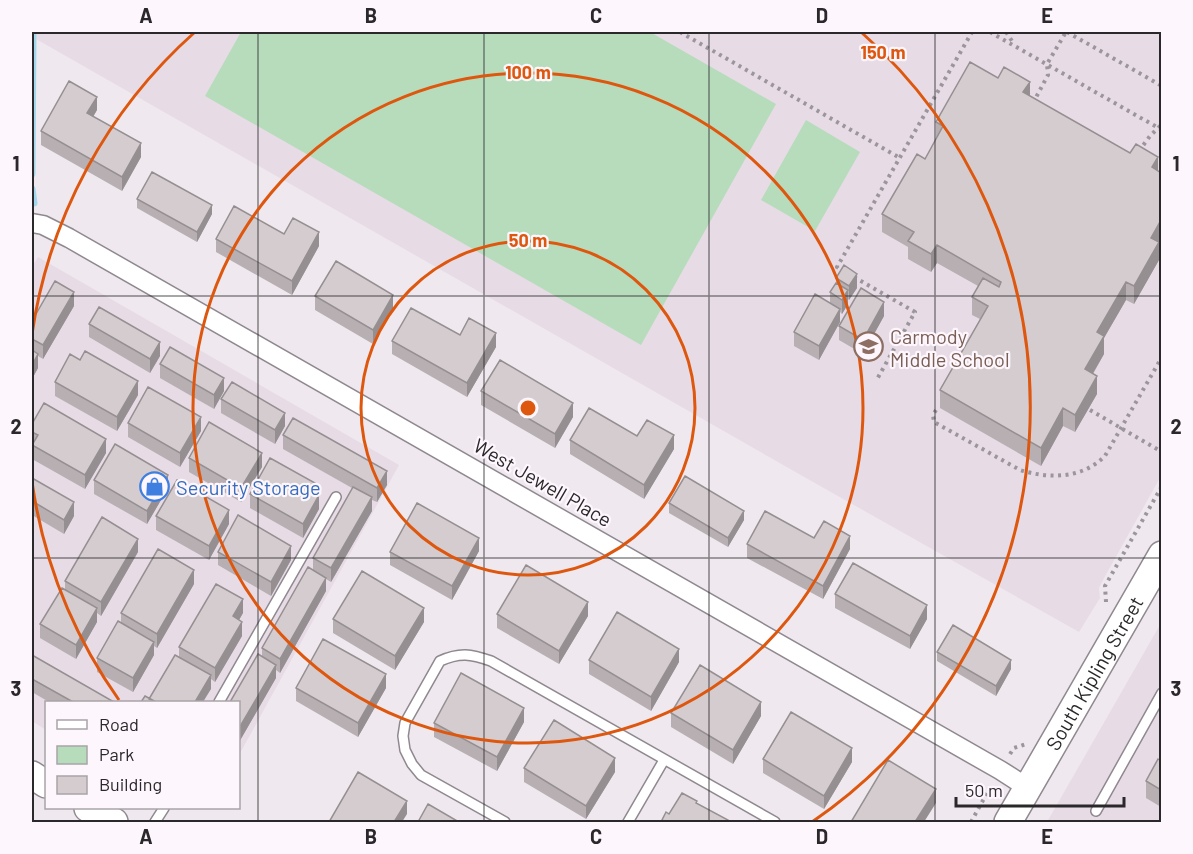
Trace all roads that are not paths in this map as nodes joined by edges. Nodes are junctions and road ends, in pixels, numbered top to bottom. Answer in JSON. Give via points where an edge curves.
{"nodes":[{"id":1,"x":32,"y":223,"type":"edge"},
{"id":2,"x":336,"y":497,"type":"dead end"},
{"id":3,"x":1158,"y":567,"type":"edge"},
{"id":4,"x":1161,"y":693,"type":"edge"},
{"id":5,"x":220,"y":701,"type":"edge"},
{"id":6,"x":664,"y":760,"type":"junction"},
{"id":7,"x":32,"y":775,"type":"edge"},
{"id":8,"x":45,"y":783,"type":"edge"},
{"id":9,"x":1028,"y":788,"type":"junction"},
{"id":10,"x":91,"y":809,"type":"edge"},
{"id":11,"x":163,"y":809,"type":"edge"},
{"id":12,"x":1096,"y":811,"type":"dead end"},
{"id":13,"x":114,"y":822,"type":"edge"},
{"id":14,"x":155,"y":822,"type":"edge"},
{"id":15,"x":505,"y":822,"type":"edge"},
{"id":16,"x":628,"y":822,"type":"edge"},
{"id":17,"x":775,"y":822,"type":"edge"},
{"id":18,"x":1008,"y":822,"type":"edge"}],
"edges":[{"from":1,"to":9,"type":"street","name":"West Jewell Place","via":[[69,238]]},
{"from":2,"to":5,"type":"lane"},
{"from":3,"to":9,"type":"street","name":"South Kipling Street"},
{"from":4,"to":12,"type":"lane"},
{"from":6,"to":15,"type":"lane","via":[[491,661],[462,654],[451,657],[440,662],[405,723],[405,750],[421,775]]},
{"from":6,"to":16,"type":"lane"},
{"from":6,"to":17,"type":"lane"},
{"from":7,"to":8,"type":"street"},
{"from":9,"to":18,"type":"street","name":"South Kipling Street"},
{"from":10,"to":13,"type":"street"},
{"from":11,"to":14,"type":"lane"}]}
